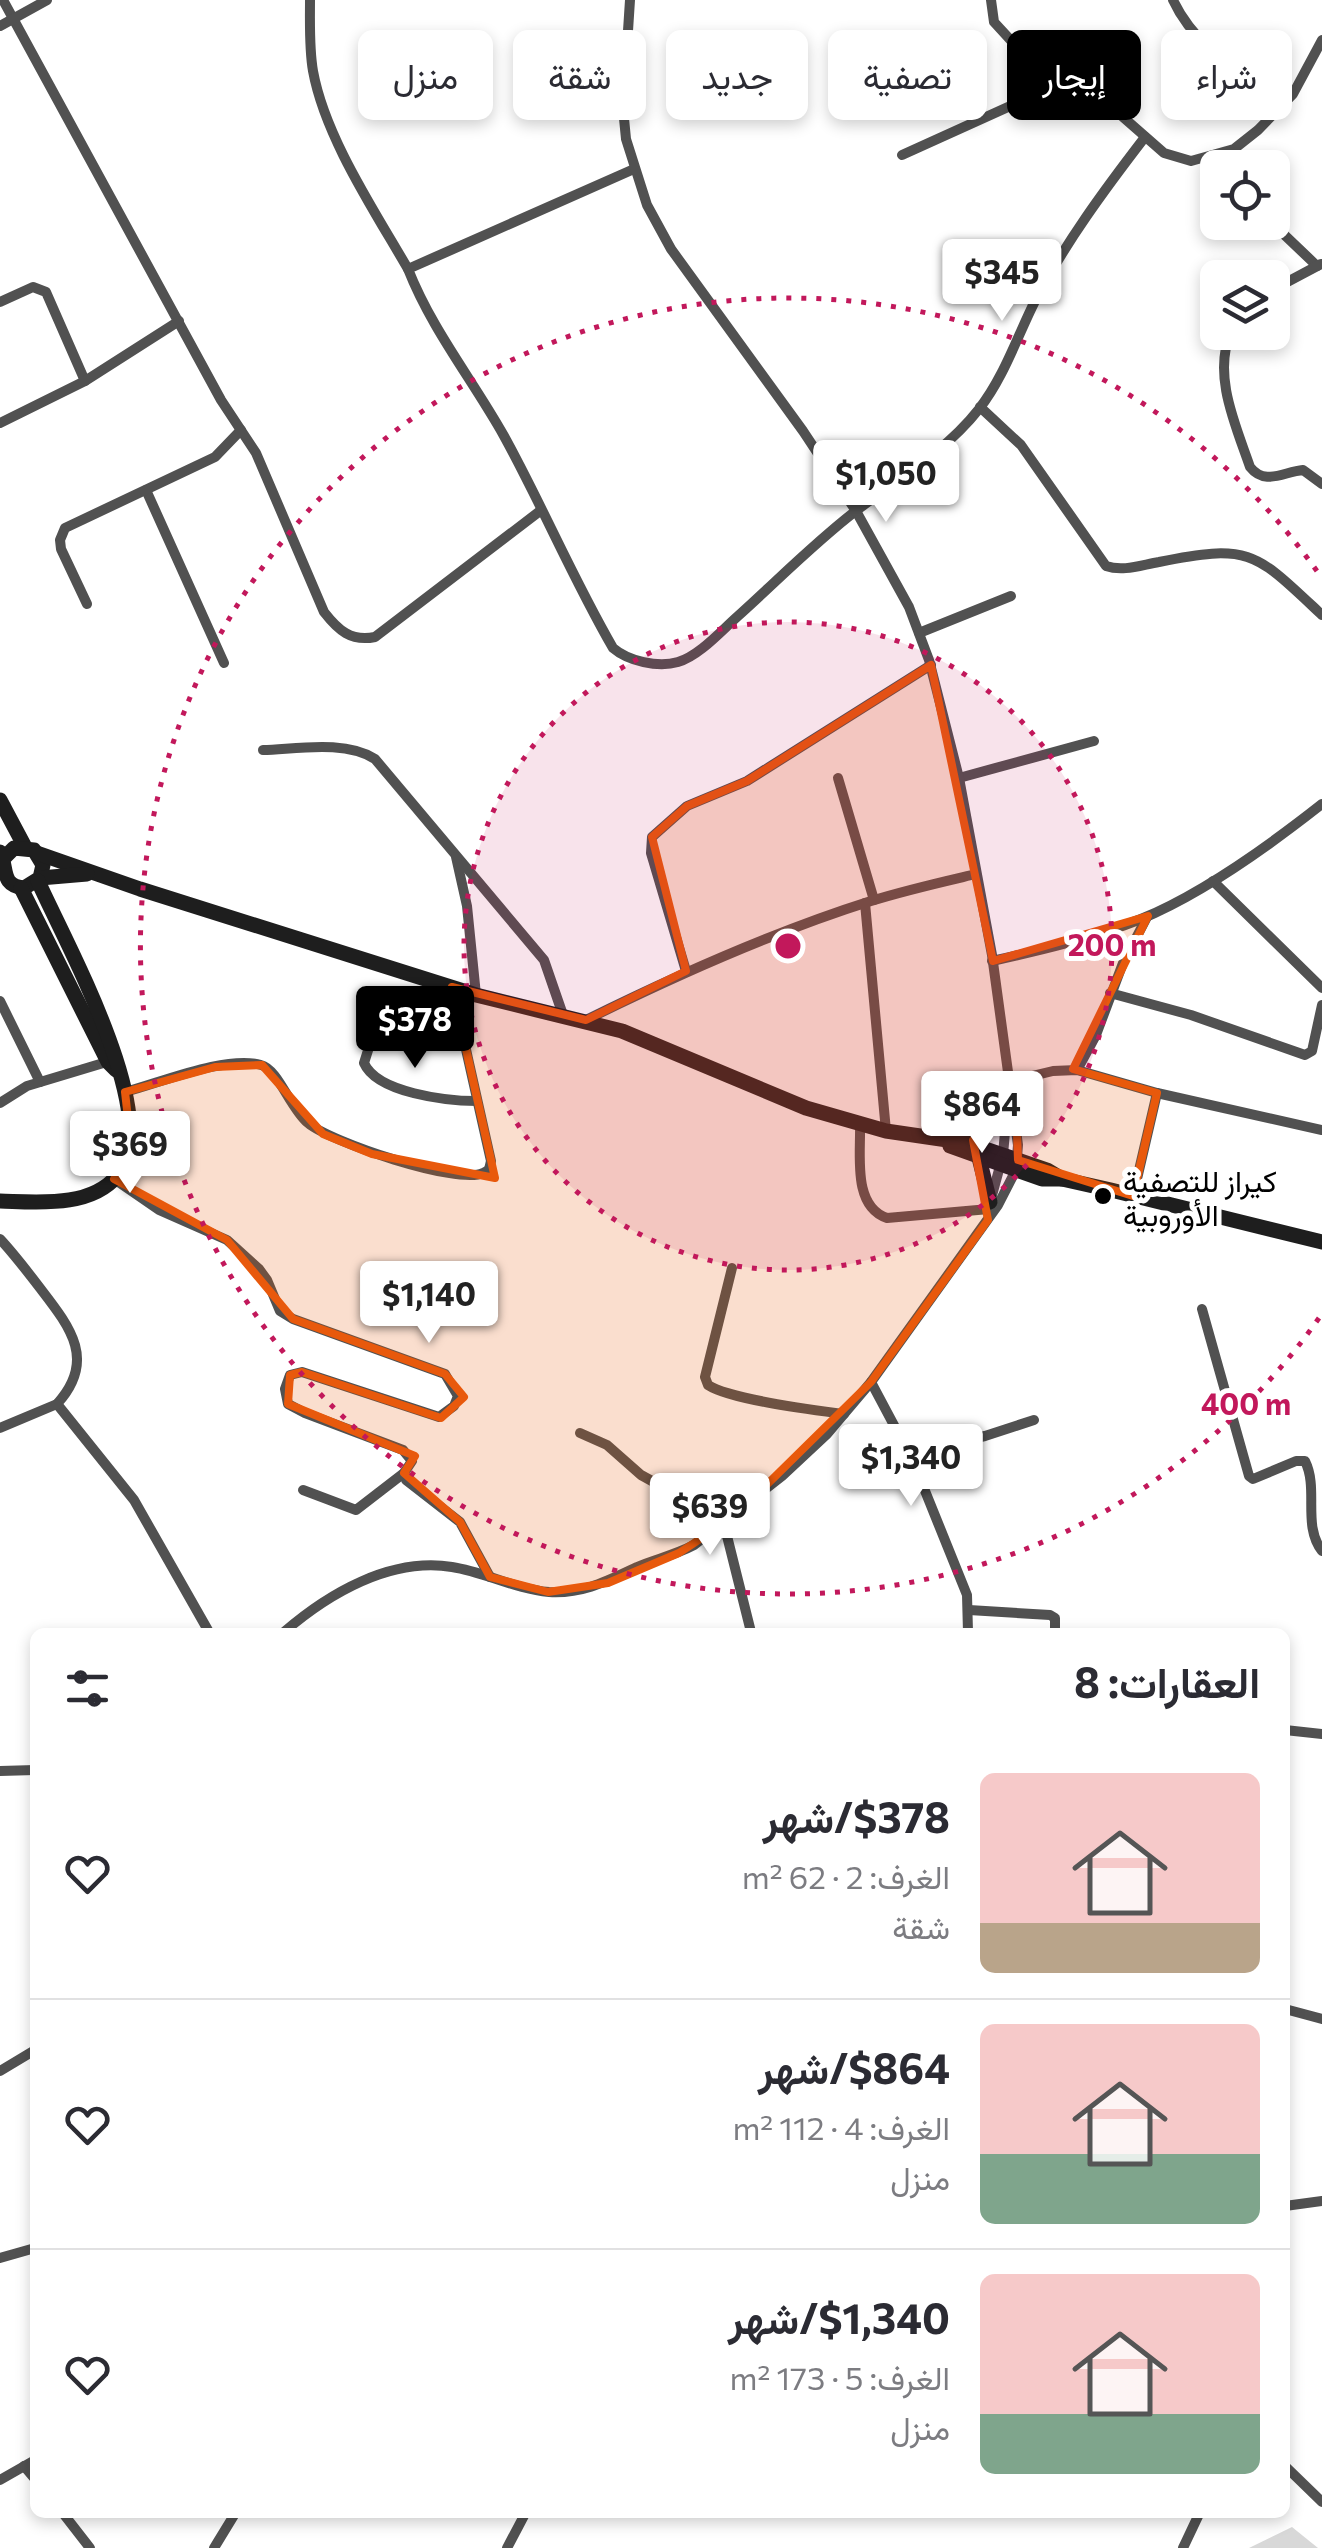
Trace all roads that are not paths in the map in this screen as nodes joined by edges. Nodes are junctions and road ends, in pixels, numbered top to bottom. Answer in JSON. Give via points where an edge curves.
{"nodes":[{"id":1,"x":3,"y":0,"type":"edge"},
{"id":2,"x":47,"y":0,"type":"edge"},
{"id":3,"x":310,"y":0,"type":"edge"},
{"id":4,"x":630,"y":0,"type":"edge"},
{"id":5,"x":991,"y":0,"type":"edge"},
{"id":6,"x":1173,"y":0,"type":"edge"},
{"id":7,"x":13,"y":20,"type":"junction"},
{"id":8,"x":0,"y":26,"type":"edge"},
{"id":9,"x":1192,"y":30,"type":"edge"},
{"id":10,"x":1007,"y":38,"type":"edge"},
{"id":11,"x":1322,"y":40,"type":"edge"},
{"id":12,"x":1292,"y":93,"type":"edge"},
{"id":13,"x":1007,"y":107,"type":"edge"},
{"id":14,"x":1127,"y":120,"type":"edge"},
{"id":15,"x":1267,"y":120,"type":"edge"},
{"id":16,"x":1145,"y":137,"type":"junction"},
{"id":17,"x":902,"y":155,"type":"dead end"},
{"id":18,"x":634,"y":169,"type":"junction"},
{"id":19,"x":1290,"y":239,"type":"edge"},
{"id":20,"x":1320,"y":265,"type":"edge"},
{"id":21,"x":408,"y":268,"type":"junction"},
{"id":22,"x":1290,"y":281,"type":"edge"},
{"id":23,"x":0,"y":302,"type":"edge"},
{"id":24,"x":179,"y":322,"type":"junction"},
{"id":25,"x":1227,"y":350,"type":"edge"},
{"id":26,"x":85,"y":381,"type":"junction"},
{"id":27,"x":980,"y":408,"type":"junction"},
{"id":28,"x":0,"y":423,"type":"edge"},
{"id":29,"x":241,"y":430,"type":"junction"},
{"id":30,"x":1322,"y":484,"type":"edge"},
{"id":31,"x":146,"y":490,"type":"junction"},
{"id":32,"x":540,"y":511,"type":"junction"},
{"id":33,"x":856,"y":511,"type":"junction"},
{"id":34,"x":1011,"y":596,"type":"dead end"},
{"id":35,"x":87,"y":604,"type":"dead end"},
{"id":36,"x":1322,"y":615,"type":"edge"},
{"id":37,"x":920,"y":633,"type":"junction"},
{"id":38,"x":224,"y":664,"type":"dead end"},
{"id":39,"x":930,"y":665,"type":"junction"},
{"id":40,"x":1094,"y":741,"type":"dead end"},
{"id":41,"x":263,"y":750,"type":"dead end"},
{"id":42,"x":838,"y":778,"type":"dead end"},
{"id":43,"x":959,"y":778,"type":"junction"},
{"id":44,"x":0,"y":800,"type":"edge"},
{"id":45,"x":1322,"y":804,"type":"edge"},
{"id":46,"x":31,"y":850,"type":"junction"},
{"id":47,"x":455,"y":855,"type":"junction"},
{"id":48,"x":1,"y":864,"type":"edge"},
{"id":49,"x":96,"y":874,"type":"junction"},
{"id":50,"x":976,"y":874,"type":"junction"},
{"id":51,"x":39,"y":879,"type":"junction"},
{"id":52,"x":1214,"y":881,"type":"junction"},
{"id":53,"x":12,"y":889,"type":"edge"},
{"id":54,"x":870,"y":901,"type":"junction"},
{"id":55,"x":1148,"y":916,"type":"junction"},
{"id":56,"x":992,"y":960,"type":"junction"},
{"id":57,"x":686,"y":971,"type":"junction"},
{"id":58,"x":452,"y":987,"type":"junction"},
{"id":59,"x":1322,"y":988,"type":"edge"},
{"id":60,"x":1110,"y":993,"type":"junction"},
{"id":61,"x":476,"y":994,"type":"junction"},
{"id":62,"x":0,"y":1001,"type":"edge"},
{"id":63,"x":1322,"y":1006,"type":"edge"},
{"id":64,"x":563,"y":1015,"type":"junction"},
{"id":65,"x":586,"y":1020,"type":"junction"},
{"id":66,"x":377,"y":1022,"type":"dead end"},
{"id":67,"x":115,"y":1064,"type":"junction"},
{"id":68,"x":1077,"y":1070,"type":"junction"},
{"id":69,"x":40,"y":1082,"type":"junction"},
{"id":70,"x":1007,"y":1082,"type":"junction"},
{"id":71,"x":125,"y":1092,"type":"junction"},
{"id":72,"x":1157,"y":1094,"type":"junction"},
{"id":73,"x":477,"y":1101,"type":"junction"},
{"id":74,"x":0,"y":1103,"type":"edge"},
{"id":75,"x":1008,"y":1104,"type":"junction"},
{"id":76,"x":860,"y":1124,"type":"junction"},
{"id":77,"x":1322,"y":1130,"type":"edge"},
{"id":78,"x":886,"y":1131,"type":"junction"},
{"id":79,"x":944,"y":1142,"type":"junction"},
{"id":80,"x":968,"y":1142,"type":"junction"},
{"id":81,"x":980,"y":1158,"type":"junction"},
{"id":82,"x":1009,"y":1163,"type":"junction"},
{"id":83,"x":114,"y":1179,"type":"junction"},
{"id":84,"x":1133,"y":1196,"type":"junction"},
{"id":85,"x":0,"y":1202,"type":"edge"},
{"id":86,"x":989,"y":1210,"type":"junction"},
{"id":87,"x":0,"y":1239,"type":"edge"},
{"id":88,"x":1322,"y":1242,"type":"edge"},
{"id":89,"x":732,"y":1268,"type":"dead end"},
{"id":90,"x":1202,"y":1309,"type":"dead end"},
{"id":91,"x":871,"y":1382,"type":"junction"},
{"id":92,"x":57,"y":1404,"type":"junction"},
{"id":93,"x":844,"y":1414,"type":"junction"},
{"id":94,"x":1034,"y":1420,"type":"dead end"},
{"id":95,"x":0,"y":1428,"type":"edge"},
{"id":96,"x":580,"y":1433,"type":"dead end"},
{"id":97,"x":909,"y":1453,"type":"junction"},
{"id":98,"x":1322,"y":1462,"type":"edge"},
{"id":99,"x":1308,"y":1464,"type":"junction"},
{"id":100,"x":404,"y":1473,"type":"junction"},
{"id":101,"x":304,"y":1490,"type":"dead end"},
{"id":102,"x":735,"y":1516,"type":"junction"},
{"id":103,"x":724,"y":1524,"type":"junction"},
{"id":104,"x":1322,"y":1551,"type":"edge"},
{"id":105,"x":490,"y":1578,"type":"junction"},
{"id":106,"x":969,"y":1610,"type":"junction"},
{"id":107,"x":206,"y":1628,"type":"edge"},
{"id":108,"x":291,"y":1628,"type":"edge"},
{"id":109,"x":749,"y":1628,"type":"edge"},
{"id":110,"x":968,"y":1628,"type":"edge"},
{"id":111,"x":1055,"y":1628,"type":"edge"},
{"id":112,"x":1290,"y":1731,"type":"edge"},
{"id":113,"x":1322,"y":1734,"type":"edge"},
{"id":114,"x":30,"y":1770,"type":"edge"},
{"id":115,"x":0,"y":1772,"type":"edge"},
{"id":116,"x":1290,"y":2010,"type":"edge"},
{"id":117,"x":1322,"y":2018,"type":"edge"},
{"id":118,"x":30,"y":2053,"type":"edge"},
{"id":119,"x":0,"y":2072,"type":"edge"},
{"id":120,"x":1322,"y":2201,"type":"edge"},
{"id":121,"x":1290,"y":2205,"type":"edge"},
{"id":122,"x":30,"y":2249,"type":"edge"},
{"id":123,"x":0,"y":2258,"type":"edge"},
{"id":124,"x":30,"y":2463,"type":"edge"},
{"id":125,"x":1290,"y":2471,"type":"edge"},
{"id":126,"x":0,"y":2480,"type":"edge"},
{"id":127,"x":1322,"y":2502,"type":"edge"},
{"id":128,"x":67,"y":2518,"type":"edge"},
{"id":129,"x":232,"y":2518,"type":"edge"},
{"id":130,"x":523,"y":2518,"type":"edge"},
{"id":131,"x":1197,"y":2518,"type":"edge"},
{"id":132,"x":90,"y":2548,"type":"edge"},
{"id":133,"x":214,"y":2548,"type":"edge"},
{"id":134,"x":507,"y":2548,"type":"edge"},
{"id":135,"x":1183,"y":2548,"type":"edge"}],
"edges":[{"from":1,"to":7,"type":"street"},
{"from":2,"to":7,"type":"street"},
{"from":3,"to":21,"type":"street","via":[[310,50],[322,98],[360,188]]},
{"from":4,"to":18,"type":"street","via":[[623,108]]},
{"from":5,"to":10,"type":"street","via":[[994,22]]},
{"from":6,"to":9,"type":"street"},
{"from":7,"to":8,"type":"street"},
{"from":7,"to":24,"type":"street"},
{"from":11,"to":12,"type":"street"},
{"from":13,"to":17,"type":"street"},
{"from":14,"to":16,"type":"street"},
{"from":15,"to":16,"type":"street","via":[[1234,149],[1205,160],[1177,158]]},
{"from":16,"to":27,"type":"street","via":[[1036,298]]},
{"from":18,"to":21,"type":"street"},
{"from":18,"to":33,"type":"street","via":[[671,248]]},
{"from":19,"to":20,"type":"street"},
{"from":20,"to":22,"type":"street"},
{"from":21,"to":32,"type":"street"},
{"from":23,"to":26,"type":"street","via":[[32,287],[46,292]]},
{"from":24,"to":26,"type":"street"},
{"from":24,"to":29,"type":"street"},
{"from":25,"to":30,"type":"street","via":[[1226,386],[1250,466],[1269,478],[1303,470]]},
{"from":26,"to":28,"type":"street"},
{"from":27,"to":33,"type":"street"},
{"from":27,"to":36,"type":"street","via":[[1020,445],[1106,566],[1206,552],[1242,554],[1261,560]]},
{"from":29,"to":31,"type":"street","via":[[215,457]]},
{"from":29,"to":32,"type":"street","via":[[324,612],[356,638],[375,637]]},
{"from":31,"to":35,"type":"street","via":[[62,533],[62,549]]},
{"from":31,"to":38,"type":"street"},
{"from":32,"to":33,"type":"street","via":[[613,648],[669,664],[719,633]]},
{"from":33,"to":37,"type":"street"},
{"from":34,"to":37,"type":"street"},
{"from":37,"to":39,"type":"street"},
{"from":39,"to":43,"type":"street"},
{"from":39,"to":57,"type":"street","via":[[747,781],[687,806],[652,837]]},
{"from":40,"to":43,"type":"street"},
{"from":41,"to":47,"type":"street","via":[[363,751]]},
{"from":42,"to":54,"type":"street"},
{"from":43,"to":50,"type":"street"},
{"from":44,"to":46,"type":"street"},
{"from":45,"to":52,"type":"street"},
{"from":46,"to":48,"type":"street","via":[[10,850]]},
{"from":46,"to":49,"type":"street"},
{"from":46,"to":51,"type":"street","via":[[43,865]]},
{"from":47,"to":61,"type":"street"},
{"from":47,"to":64,"type":"street","via":[[544,960]]},
{"from":48,"to":53,"type":"street"},
{"from":49,"to":51,"type":"street"},
{"from":49,"to":58,"type":"street"},
{"from":50,"to":54,"type":"street"},
{"from":50,"to":56,"type":"street"},
{"from":51,"to":53,"type":"street"},
{"from":51,"to":67,"type":"street"},
{"from":52,"to":55,"type":"street"},
{"from":52,"to":59,"type":"street"},
{"from":53,"to":67,"type":"street"},
{"from":54,"to":57,"type":"street"},
{"from":54,"to":78,"type":"street"},
{"from":55,"to":56,"type":"street"},
{"from":55,"to":60,"type":"street"},
{"from":56,"to":70,"type":"street"},
{"from":57,"to":65,"type":"street"},
{"from":58,"to":61,"type":"street"},
{"from":58,"to":73,"type":"street"},
{"from":60,"to":63,"type":"street","via":[[1305,1056],[1312,1051]]},
{"from":60,"to":68,"type":"street"},
{"from":61,"to":64,"type":"street"},
{"from":62,"to":69,"type":"street"},
{"from":64,"to":65,"type":"street"},
{"from":65,"to":76,"type":"street"},
{"from":66,"to":73,"type":"street","via":[[364,1062],[368,1071],[420,1096]]},
{"from":67,"to":69,"type":"street"},
{"from":67,"to":71,"type":"street"},
{"from":68,"to":70,"type":"street"},
{"from":68,"to":72,"type":"street"},
{"from":69,"to":74,"type":"street"},
{"from":70,"to":75,"type":"street"},
{"from":71,"to":73,"type":"street","via":[[215,1068],[262,1065],[276,1075],[300,1116],[324,1134],[372,1154],[474,1176],[492,1162]]},
{"from":71,"to":83,"type":"street","via":[[131,1145]]},
{"from":72,"to":77,"type":"street"},
{"from":72,"to":84,"type":"street"},
{"from":75,"to":80,"type":"street"},
{"from":75,"to":82,"type":"street"},
{"from":76,"to":78,"type":"street"},
{"from":76,"to":86,"type":"street","via":[[863,1192],[879,1216]]},
{"from":78,"to":79,"type":"street"},
{"from":79,"to":80,"type":"street"},
{"from":79,"to":81,"type":"street"},
{"from":80,"to":82,"type":"street"},
{"from":81,"to":82,"type":"street"},
{"from":81,"to":86,"type":"street"},
{"from":82,"to":84,"type":"street"},
{"from":82,"to":86,"type":"street"},
{"from":82,"to":86,"type":"street"},
{"from":83,"to":85,"type":"street","via":[[86,1196]]},
{"from":83,"to":100,"type":"street","via":[[159,1210],[227,1240],[259,1269],[280,1311],[293,1319],[445,1374],[458,1396],[439,1417],[302,1372],[286,1381],[294,1408],[403,1450],[412,1461]]},
{"from":84,"to":88,"type":"street"},
{"from":86,"to":91,"type":"street"},
{"from":87,"to":92,"type":"street","via":[[74,1337],[75,1374]]},
{"from":89,"to":93,"type":"street","via":[[708,1386]]},
{"from":90,"to":99,"type":"street","via":[[1248,1476],[1302,1460]]},
{"from":91,"to":93,"type":"street"},
{"from":91,"to":97,"type":"street"},
{"from":92,"to":95,"type":"street"},
{"from":92,"to":107,"type":"street","via":[[134,1500]]},
{"from":93,"to":102,"type":"street"},
{"from":94,"to":97,"type":"street"},
{"from":96,"to":102,"type":"street","via":[[607,1445],[641,1476]]},
{"from":97,"to":106,"type":"street"},
{"from":98,"to":99,"type":"street"},
{"from":99,"to":104,"type":"street","via":[[1312,1532]]},
{"from":100,"to":101,"type":"street","via":[[356,1510]]},
{"from":100,"to":105,"type":"street","via":[[411,1486],[460,1522]]},
{"from":102,"to":103,"type":"street"},
{"from":103,"to":105,"type":"street","via":[[679,1554],[593,1588],[548,1592]]},
{"from":103,"to":109,"type":"street"},
{"from":105,"to":108,"type":"street","via":[[448,1566],[386,1573],[323,1600]]},
{"from":106,"to":110,"type":"street"},
{"from":106,"to":111,"type":"street","via":[[1050,1615]]},
{"from":112,"to":113,"type":"street"},
{"from":114,"to":115,"type":"street"},
{"from":116,"to":117,"type":"street"},
{"from":118,"to":119,"type":"street"},
{"from":120,"to":121,"type":"street"},
{"from":122,"to":123,"type":"street"},
{"from":124,"to":126,"type":"street"},
{"from":125,"to":127,"type":"street"},
{"from":128,"to":132,"type":"street"},
{"from":129,"to":133,"type":"street"},
{"from":130,"to":134,"type":"street"},
{"from":131,"to":135,"type":"street"}]}
